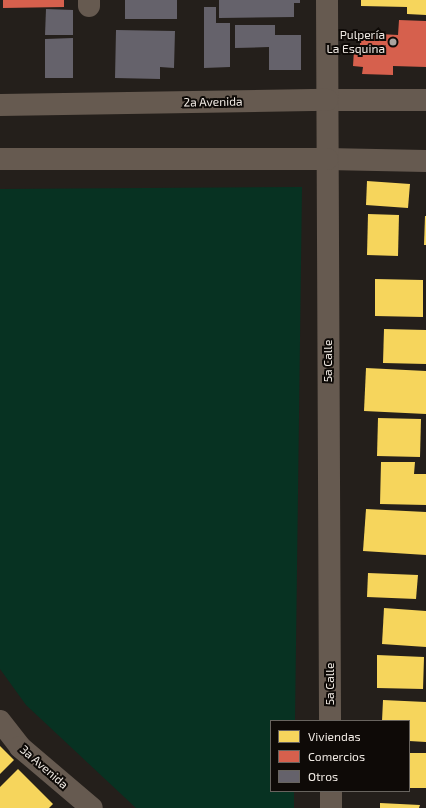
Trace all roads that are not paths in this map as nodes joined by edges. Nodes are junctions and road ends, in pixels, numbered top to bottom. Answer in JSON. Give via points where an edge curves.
{"nodes":[{"id":1,"x":327,"y":0,"type":"edge"},
{"id":2,"x":327,"y":100,"type":"junction"},
{"id":3,"x":426,"y":100,"type":"edge"},
{"id":4,"x":0,"y":105,"type":"edge"},
{"id":5,"x":0,"y":159,"type":"edge"},
{"id":6,"x":327,"y":159,"type":"junction"},
{"id":7,"x":426,"y":161,"type":"edge"},
{"id":8,"x":330,"y":720,"type":"edge"},
{"id":9,"x":0,"y":721,"type":"edge"},
{"id":10,"x":331,"y":792,"type":"edge"},
{"id":11,"x":92,"y":808,"type":"edge"},
{"id":12,"x":331,"y":808,"type":"edge"}],
"edges":[{"from":1,"to":2,"type":"street","name":"5a Calle"},
{"from":2,"to":3,"type":"street","name":"2a Avenida"},
{"from":2,"to":4,"type":"street","name":"2a Avenida"},
{"from":2,"to":6,"type":"street","name":"5a Calle"},
{"from":5,"to":6,"type":"street"},
{"from":6,"to":7,"type":"street"},
{"from":6,"to":8,"type":"street","name":"5a Calle"},
{"from":9,"to":11,"type":"street","name":"3a Avenida","via":[[20,747]]},
{"from":10,"to":12,"type":"street"}]}
